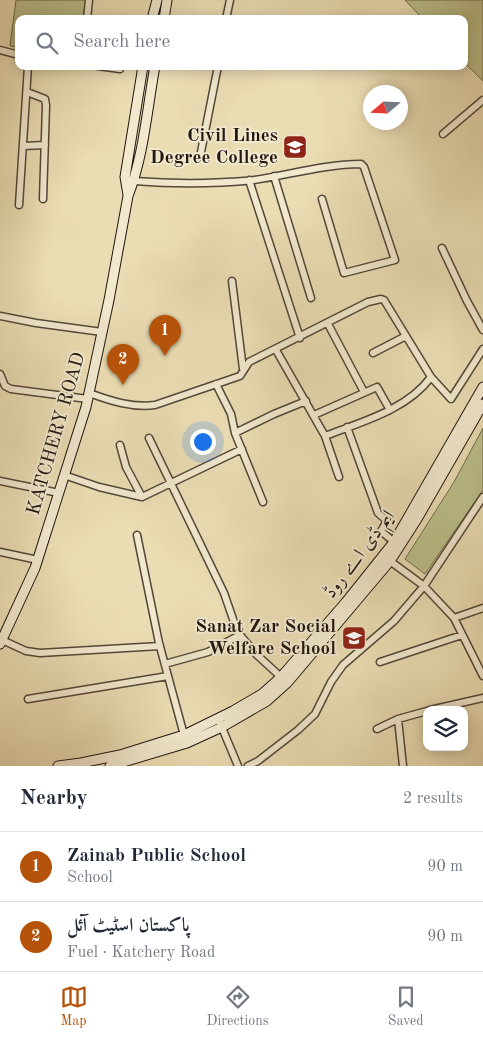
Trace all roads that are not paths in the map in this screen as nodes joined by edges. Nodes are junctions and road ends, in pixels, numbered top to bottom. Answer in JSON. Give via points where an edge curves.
{"nodes":[{"id":1,"x":89,"y":0,"type":"edge"},
{"id":2,"x":230,"y":0,"type":"edge"},
{"id":3,"x":156,"y":1,"type":"edge"},
{"id":4,"x":167,"y":2,"type":"edge"},
{"id":5,"x":87,"y":15,"type":"edge"},
{"id":6,"x":153,"y":15,"type":"edge"},
{"id":7,"x":165,"y":15,"type":"edge"},
{"id":8,"x":227,"y":15,"type":"edge"},
{"id":9,"x":0,"y":50,"type":"edge"},
{"id":10,"x":15,"y":54,"type":"edge"},
{"id":11,"x":28,"y":70,"type":"edge"},
{"id":12,"x":142,"y":70,"type":"edge"},
{"id":13,"x":154,"y":70,"type":"edge"},
{"id":14,"x":217,"y":70,"type":"edge"},
{"id":15,"x":27,"y":92,"type":"junction"},
{"id":16,"x":483,"y":100,"type":"edge"},
{"id":17,"x":444,"y":134,"type":"dead end"},
{"id":18,"x":45,"y":145,"type":"junction"},
{"id":19,"x":23,"y":146,"type":"junction"},
{"id":20,"x":128,"y":148,"type":"junction"},
{"id":21,"x":140,"y":149,"type":"junction"},
{"id":22,"x":200,"y":157,"type":"dead end"},
{"id":23,"x":274,"y":176,"type":"junction"},
{"id":24,"x":249,"y":180,"type":"junction"},
{"id":25,"x":134,"y":181,"type":"junction"},
{"id":26,"x":128,"y":196,"type":"junction"},
{"id":27,"x":43,"y":199,"type":"dead end"},
{"id":28,"x":322,"y":199,"type":"dead end"},
{"id":29,"x":20,"y":205,"type":"dead end"},
{"id":30,"x":442,"y":248,"type":"dead end"},
{"id":31,"x":232,"y":280,"type":"dead end"},
{"id":32,"x":311,"y":298,"type":"dead end"},
{"id":33,"x":0,"y":316,"type":"edge"},
{"id":34,"x":328,"y":324,"type":"junction"},
{"id":35,"x":483,"y":330,"type":"edge"},
{"id":36,"x":102,"y":332,"type":"junction"},
{"id":37,"x":406,"y":336,"type":"junction"},
{"id":38,"x":300,"y":338,"type":"junction"},
{"id":39,"x":483,"y":349,"type":"edge"},
{"id":40,"x":276,"y":350,"type":"junction"},
{"id":41,"x":373,"y":353,"type":"dead end"},
{"id":42,"x":243,"y":369,"type":"junction"},
{"id":43,"x":0,"y":374,"type":"edge"},
{"id":44,"x":431,"y":378,"type":"junction"},
{"id":45,"x":216,"y":384,"type":"junction"},
{"id":46,"x":483,"y":387,"type":"edge"},
{"id":47,"x":364,"y":392,"type":"junction"},
{"id":48,"x":88,"y":396,"type":"junction"},
{"id":49,"x":306,"y":401,"type":"junction"},
{"id":50,"x":483,"y":404,"type":"edge"},
{"id":51,"x":390,"y":410,"type":"junction"},
{"id":52,"x":314,"y":415,"type":"junction"},
{"id":53,"x":347,"y":427,"type":"junction"},
{"id":54,"x":235,"y":433,"type":"junction"},
{"id":55,"x":325,"y":436,"type":"junction"},
{"id":56,"x":149,"y":438,"type":"dead end"},
{"id":57,"x":120,"y":444,"type":"dead end"},
{"id":58,"x":242,"y":450,"type":"junction"},
{"id":59,"x":64,"y":475,"type":"junction"},
{"id":60,"x":339,"y":477,"type":"dead end"},
{"id":61,"x":0,"y":481,"type":"edge"},
{"id":62,"x":171,"y":484,"type":"junction"},
{"id":63,"x":59,"y":493,"type":"junction"},
{"id":64,"x":142,"y":497,"type":"junction"},
{"id":65,"x":483,"y":497,"type":"edge"},
{"id":66,"x":263,"y":502,"type":"dead end"},
{"id":67,"x":414,"y":517,"type":"junction"},
{"id":68,"x":137,"y":535,"type":"dead end"},
{"id":69,"x":394,"y":542,"type":"junction"},
{"id":70,"x":0,"y":552,"type":"edge"},
{"id":71,"x":38,"y":560,"type":"junction"},
{"id":72,"x":390,"y":561,"type":"junction"},
{"id":73,"x":424,"y":586,"type":"junction"},
{"id":74,"x":349,"y":605,"type":"junction"},
{"id":75,"x":483,"y":608,"type":"edge"},
{"id":76,"x":454,"y":618,"type":"junction"},
{"id":77,"x":240,"y":635,"type":"junction"},
{"id":78,"x":462,"y":635,"type":"junction"},
{"id":79,"x":1,"y":642,"type":"edge"},
{"id":80,"x":160,"y":646,"type":"junction"},
{"id":81,"x":380,"y":662,"type":"dead end"},
{"id":82,"x":165,"y":664,"type":"junction"},
{"id":83,"x":168,"y":676,"type":"junction"},
{"id":84,"x":483,"y":676,"type":"edge"},
{"id":85,"x":281,"y":677,"type":"junction"},
{"id":86,"x":483,"y":698,"type":"edge"},
{"id":87,"x":28,"y":699,"type":"dead end"},
{"id":88,"x":448,"y":706,"type":"edge"},
{"id":89,"x":423,"y":712,"type":"edge"},
{"id":90,"x":398,"y":719,"type":"junction"},
{"id":91,"x":220,"y":723,"type":"junction"},
{"id":92,"x":377,"y":728,"type":"dead end"},
{"id":93,"x":184,"y":735,"type":"junction"},
{"id":94,"x":58,"y":766,"type":"edge"},
{"id":95,"x":110,"y":766,"type":"edge"},
{"id":96,"x":238,"y":766,"type":"edge"},
{"id":97,"x":248,"y":766,"type":"edge"},
{"id":98,"x":403,"y":766,"type":"edge"}],
"edges":[{"from":1,"to":5,"type":"street"},
{"from":2,"to":8,"type":"street"},
{"from":3,"to":4,"type":"main road"},
{"from":3,"to":6,"type":"main road"},
{"from":4,"to":7,"type":"main road"},
{"from":9,"to":10,"type":"street"},
{"from":11,"to":15,"type":"street"},
{"from":12,"to":20,"type":"main road","name":"KATCHERY ROAD"},
{"from":13,"to":21,"type":"main road","name":"KATCHERY ROAD"},
{"from":14,"to":22,"type":"street"},
{"from":15,"to":18,"type":"street","via":[[45,99]]},
{"from":15,"to":19,"type":"street"},
{"from":16,"to":17,"type":"street"},
{"from":18,"to":19,"type":"street"},
{"from":18,"to":27,"type":"street"},
{"from":19,"to":29,"type":"street"},
{"from":20,"to":21,"type":"main road"},
{"from":20,"to":26,"type":"main road","name":"KATCHERY ROAD","via":[[125,177]]},
{"from":21,"to":25,"type":"main road","name":"KATCHERY ROAD"},
{"from":23,"to":24,"type":"street"},
{"from":23,"to":28,"type":"street","via":[[362,165],[395,260],[344,273]]},
{"from":23,"to":32,"type":"street"},
{"from":24,"to":25,"type":"street"},
{"from":24,"to":38,"type":"street"},
{"from":25,"to":26,"type":"main road","name":"KATCHERY ROAD"},
{"from":26,"to":36,"type":"main road","name":"KATCHERY ROAD"},
{"from":30,"to":35,"type":"street"},
{"from":31,"to":42,"type":"street"},
{"from":33,"to":36,"type":"street"},
{"from":34,"to":37,"type":"street","via":[[368,302],[383,299]]},
{"from":34,"to":38,"type":"street"},
{"from":34,"to":47,"type":"street"},
{"from":36,"to":48,"type":"main road","name":"KATCHERY ROAD"},
{"from":37,"to":41,"type":"street"},
{"from":37,"to":44,"type":"street"},
{"from":38,"to":40,"type":"street"},
{"from":39,"to":44,"type":"street","via":[[451,399]]},
{"from":40,"to":42,"type":"street","via":[[249,362]]},
{"from":40,"to":49,"type":"street"},
{"from":42,"to":45,"type":"street","via":[[240,376]]},
{"from":43,"to":48,"type":"street","via":[[8,388]]},
{"from":44,"to":51,"type":"street","via":[[410,398]]},
{"from":45,"to":48,"type":"street","via":[[146,406]]},
{"from":45,"to":54,"type":"street","via":[[231,414]]},
{"from":46,"to":67,"type":"main road","name":"ایم ڈی اے روڈ"},
{"from":47,"to":51,"type":"street","via":[[376,387]]},
{"from":47,"to":52,"type":"street"},
{"from":48,"to":59,"type":"main road","name":"KATCHERY ROAD"},
{"from":49,"to":52,"type":"street"},
{"from":49,"to":54,"type":"street"},
{"from":50,"to":67,"type":"main road","name":"ایم ڈی اے روڈ"},
{"from":51,"to":53,"type":"street"},
{"from":52,"to":55,"type":"street"},
{"from":53,"to":55,"type":"street"},
{"from":53,"to":69,"type":"street","via":[[378,513],[387,521],[381,530]]},
{"from":54,"to":58,"type":"street"},
{"from":55,"to":60,"type":"street"},
{"from":56,"to":62,"type":"street"},
{"from":57,"to":64,"type":"street","via":[[126,467]]},
{"from":58,"to":62,"type":"street"},
{"from":58,"to":66,"type":"street"},
{"from":59,"to":63,"type":"main road","name":"KATCHERY ROAD"},
{"from":59,"to":64,"type":"street"},
{"from":61,"to":63,"type":"street"},
{"from":62,"to":64,"type":"street"},
{"from":62,"to":77,"type":"street","via":[[224,593]]},
{"from":63,"to":71,"type":"main road","name":"KATCHERY ROAD"},
{"from":65,"to":73,"type":"street"},
{"from":67,"to":69,"type":"main road","name":"ایم ڈی اے روڈ"},
{"from":67,"to":72,"type":"main road","name":"ایم ڈی اے روڈ"},
{"from":68,"to":80,"type":"street"},
{"from":69,"to":74,"type":"main road","name":"ایم ڈی اے روڈ"},
{"from":70,"to":71,"type":"street"},
{"from":71,"to":79,"type":"main road","name":"KATCHERY ROAD"},
{"from":72,"to":73,"type":"street"},
{"from":72,"to":74,"type":"main road","name":"ایم ڈی اے روڈ"},
{"from":73,"to":76,"type":"street"},
{"from":73,"to":97,"type":"street","via":[[394,620],[343,665],[315,714]]},
{"from":74,"to":85,"type":"main road","name":"ایم ڈی اے روڈ"},
{"from":74,"to":91,"type":"main road","name":"ایم ڈی اے روڈ","via":[[287,683],[267,701]]},
{"from":75,"to":76,"type":"street"},
{"from":76,"to":78,"type":"street"},
{"from":77,"to":82,"type":"street","via":[[208,652]]},
{"from":77,"to":85,"type":"street"},
{"from":78,"to":81,"type":"street"},
{"from":78,"to":84,"type":"street"},
{"from":79,"to":80,"type":"street","via":[[40,653]]},
{"from":80,"to":82,"type":"street"},
{"from":82,"to":83,"type":"street"},
{"from":83,"to":87,"type":"street"},
{"from":83,"to":93,"type":"street"},
{"from":85,"to":91,"type":"main road","name":"ایم ڈی اے روڈ"},
{"from":86,"to":88,"type":"street"},
{"from":89,"to":90,"type":"street"},
{"from":90,"to":92,"type":"street"},
{"from":90,"to":98,"type":"street"},
{"from":91,"to":93,"type":"main road","name":"ایم ڈی اے روڈ"},
{"from":91,"to":95,"type":"main road","name":"ایم ڈی اے روڈ","via":[[187,743]]},
{"from":91,"to":96,"type":"street"},
{"from":93,"to":94,"type":"main road","name":"ایم ڈی اے روڈ","via":[[120,754]]}]}
